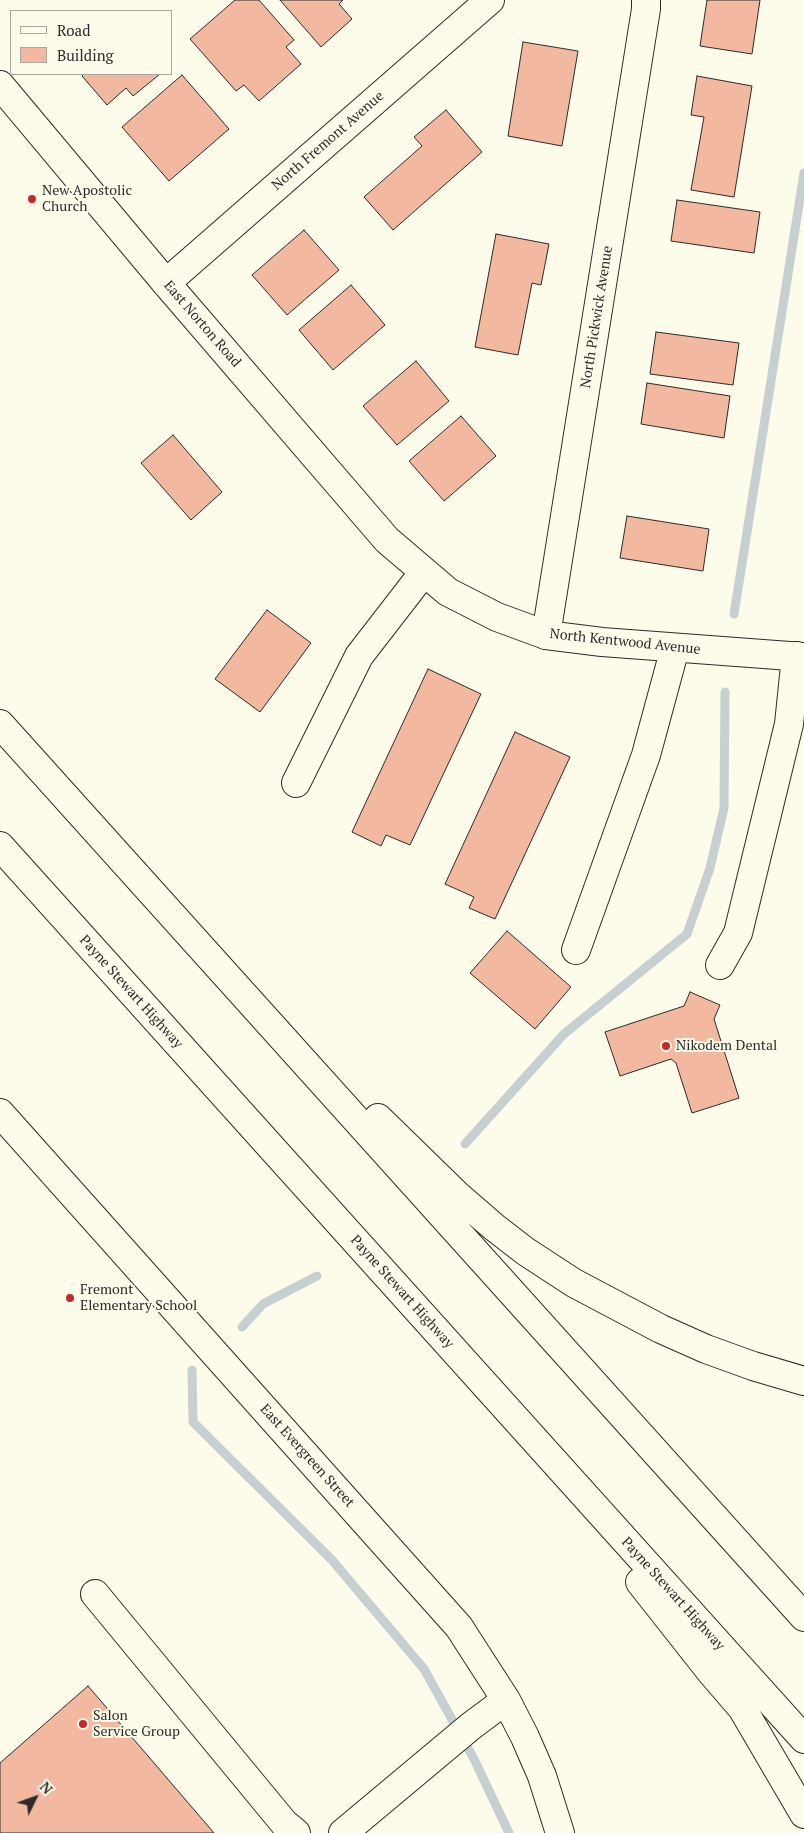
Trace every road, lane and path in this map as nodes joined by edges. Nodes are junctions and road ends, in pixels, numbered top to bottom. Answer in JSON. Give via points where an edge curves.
{"nodes":[{"id":1,"x":490,"y":0,"type":"edge"},
{"id":2,"x":646,"y":0,"type":"edge"},
{"id":3,"x":0,"y":85,"type":"edge"},
{"id":4,"x":166,"y":283,"type":"junction"},
{"id":5,"x":416,"y":565,"type":"junction"},
{"id":6,"x":546,"y":635,"type":"junction"},
{"id":7,"x":675,"y":648,"type":"junction"},
{"id":8,"x":800,"y":656,"type":"edge"},
{"id":9,"x":0,"y":724,"type":"edge"},
{"id":10,"x":296,"y":783,"type":"dead end"},
{"id":11,"x":0,"y":846,"type":"edge"},
{"id":12,"x":190,"y":934,"type":"junction"},
{"id":13,"x":576,"y":950,"type":"dead end"},
{"id":14,"x":720,"y":965,"type":"dead end"},
{"id":15,"x":0,"y":1114,"type":"edge"},
{"id":16,"x":475,"y":1373,"type":"junction"},
{"id":17,"x":804,"y":1382,"type":"edge"},
{"id":18,"x":95,"y":1594,"type":"dead end"},
{"id":19,"x":804,"y":1617,"type":"edge"},
{"id":20,"x":506,"y":1700,"type":"junction"},
{"id":21,"x":804,"y":1739,"type":"edge"},
{"id":22,"x":804,"y":1814,"type":"edge"},
{"id":23,"x":296,"y":1833,"type":"edge"},
{"id":24,"x":343,"y":1833,"type":"edge"},
{"id":25,"x":560,"y":1833,"type":"edge"}],
"edges":[{"from":1,"to":4,"type":"main road","name":"North Fremont Avenue"},
{"from":2,"to":6,"type":"main road","name":"North Pickwick Avenue"},
{"from":3,"to":4,"type":"main road","name":"East Norton Road"},
{"from":4,"to":5,"type":"main road","name":"East Norton Road","via":[[387,540]]},
{"from":5,"to":6,"type":"main road","name":"North Kentwood Avenue","via":[[448,592],[472,605]]},
{"from":5,"to":10,"type":"main road","via":[[359,656]]},
{"from":6,"to":7,"type":"main road","name":"North Kentwood Avenue"},
{"from":7,"to":8,"type":"main road","name":"North Kentwood Avenue"},
{"from":7,"to":13,"type":"main road","via":[[646,756]]},
{"from":8,"to":14,"type":"main road","via":[[789,724],[743,914],[738,933]]},
{"from":9,"to":12,"type":"main road"},
{"from":11,"to":16,"type":"main road","name":"Payne Stewart Highway"},
{"from":12,"to":17,"type":"main road","via":[[457,1195],[525,1251],[574,1283],[661,1329],[706,1349]]},
{"from":12,"to":19,"type":"main road"},
{"from":15,"to":20,"type":"main road","name":"East Evergreen Street","via":[[435,1599],[459,1627]]},
{"from":16,"to":21,"type":"main road","name":"Payne Stewart Highway"},
{"from":16,"to":22,"type":"main road","via":[[742,1708]]},
{"from":18,"to":23,"type":"main road","via":[[284,1823]]},
{"from":20,"to":24,"type":"main road"},
{"from":20,"to":25,"type":"main road","name":"East Evergreen Street","via":[[542,1776]]}]}
